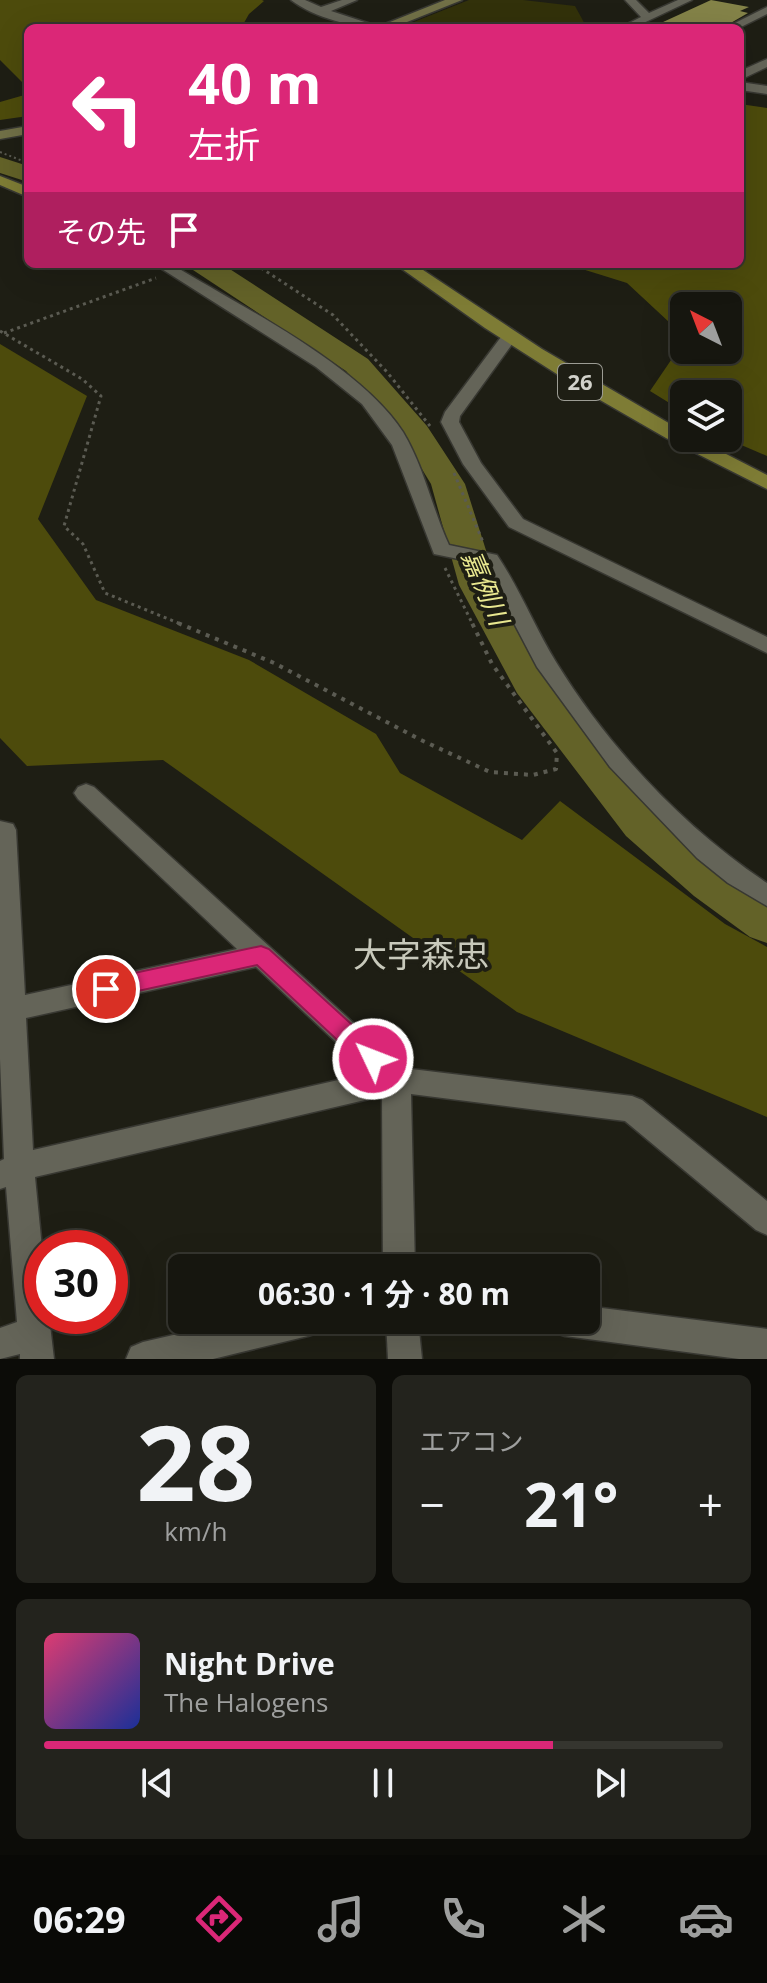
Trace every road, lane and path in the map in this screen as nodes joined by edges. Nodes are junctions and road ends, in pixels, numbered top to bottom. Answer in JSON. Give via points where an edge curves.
{"nodes":[{"id":1,"x":296,"y":0,"type":"edge"},
{"id":2,"x":352,"y":0,"type":"edge"},
{"id":3,"x":456,"y":0,"type":"edge"},
{"id":4,"x":630,"y":0,"type":"edge"},
{"id":5,"x":687,"y":0,"type":"edge"},
{"id":6,"x":767,"y":10,"type":"edge"},
{"id":7,"x":320,"y":11,"type":"junction"},
{"id":8,"x":647,"y":17,"type":"junction"},
{"id":9,"x":365,"y":24,"type":"edge"},
{"id":10,"x":390,"y":24,"type":"edge"},
{"id":11,"x":632,"y":24,"type":"edge"},
{"id":12,"x":738,"y":24,"type":"edge"},
{"id":13,"x":767,"y":62,"type":"edge"},
{"id":14,"x":744,"y":74,"type":"edge"},
{"id":15,"x":744,"y":87,"type":"edge"},
{"id":16,"x":767,"y":90,"type":"edge"},
{"id":17,"x":24,"y":131,"type":"edge"},
{"id":18,"x":0,"y":135,"type":"edge"},
{"id":19,"x":0,"y":152,"type":"edge"},
{"id":20,"x":24,"y":161,"type":"edge"},
{"id":21,"x":0,"y":180,"type":"edge"},
{"id":22,"x":24,"y":190,"type":"edge"},
{"id":23,"x":167,"y":268,"type":"edge"},
{"id":24,"x":409,"y":268,"type":"edge"},
{"id":25,"x":2,"y":332,"type":"edge"},
{"id":26,"x":510,"y":336,"type":"junction"},
{"id":27,"x":767,"y":483,"type":"edge"},
{"id":28,"x":441,"y":550,"type":"junction"},
{"id":29,"x":767,"y":646,"type":"edge"},
{"id":30,"x":86,"y":793,"type":"dead end"},
{"id":31,"x":0,"y":830,"type":"edge"},
{"id":32,"x":767,"y":896,"type":"edge"},
{"id":33,"x":261,"y":955,"type":"junction"},
{"id":34,"x":13,"y":1009,"type":"junction"},
{"id":35,"x":396,"y":1080,"type":"junction"},
{"id":36,"x":9,"y":1171,"type":"edge"},
{"id":37,"x":767,"y":1220,"type":"edge"},
{"id":38,"x":399,"y":1254,"type":"edge"},
{"id":39,"x":600,"y":1325,"type":"edge"},
{"id":40,"x":249,"y":1334,"type":"edge"},
{"id":41,"x":403,"y":1334,"type":"edge"},
{"id":42,"x":0,"y":1345,"type":"edge"},
{"id":43,"x":35,"y":1346,"type":"edge"},
{"id":44,"x":767,"y":1346,"type":"edge"},
{"id":45,"x":143,"y":1359,"type":"edge"},
{"id":46,"x":405,"y":1359,"type":"edge"}],
"edges":[{"from":1,"to":7,"type":"street"},
{"from":2,"to":7,"type":"street"},
{"from":3,"to":10,"type":"main road"},
{"from":4,"to":8,"type":"street"},
{"from":5,"to":8,"type":"street"},
{"from":6,"to":12,"type":"street"},
{"from":7,"to":9,"type":"street"},
{"from":8,"to":11,"type":"street"},
{"from":13,"to":14,"type":"street"},
{"from":15,"to":16,"type":"street"},
{"from":17,"to":18,"type":"main road"},
{"from":19,"to":20,"type":"path"},
{"from":21,"to":22,"type":"main road"},
{"from":23,"to":25,"type":"path"},
{"from":23,"to":28,"type":"street","via":[[301,351],[368,400],[406,454]]},
{"from":24,"to":26,"type":"main road","number":"26"},
{"from":25,"to":28,"type":"path","via":[[101,396],[64,526],[83,544],[105,593],[274,663],[490,772],[533,775],[556,769],[557,753],[492,664],[447,577]]},
{"from":26,"to":27,"type":"main road","number":"26","via":[[671,436]]},
{"from":26,"to":29,"type":"street","via":[[450,422],[472,464],[516,523]]},
{"from":28,"to":32,"type":"street","via":[[490,559],[549,668],[598,736],[673,820]]},
{"from":30,"to":33,"type":"street"},
{"from":31,"to":34,"type":"street"},
{"from":33,"to":34,"type":"street"},
{"from":33,"to":35,"type":"street"},
{"from":34,"to":36,"type":"street"},
{"from":35,"to":36,"type":"street"},
{"from":35,"to":37,"type":"street","via":[[632,1109]]},
{"from":35,"to":38,"type":"street"},
{"from":36,"to":43,"type":"street"},
{"from":39,"to":44,"type":"street"},
{"from":40,"to":45,"type":"street"},
{"from":41,"to":46,"type":"street"},
{"from":42,"to":43,"type":"street"}]}
